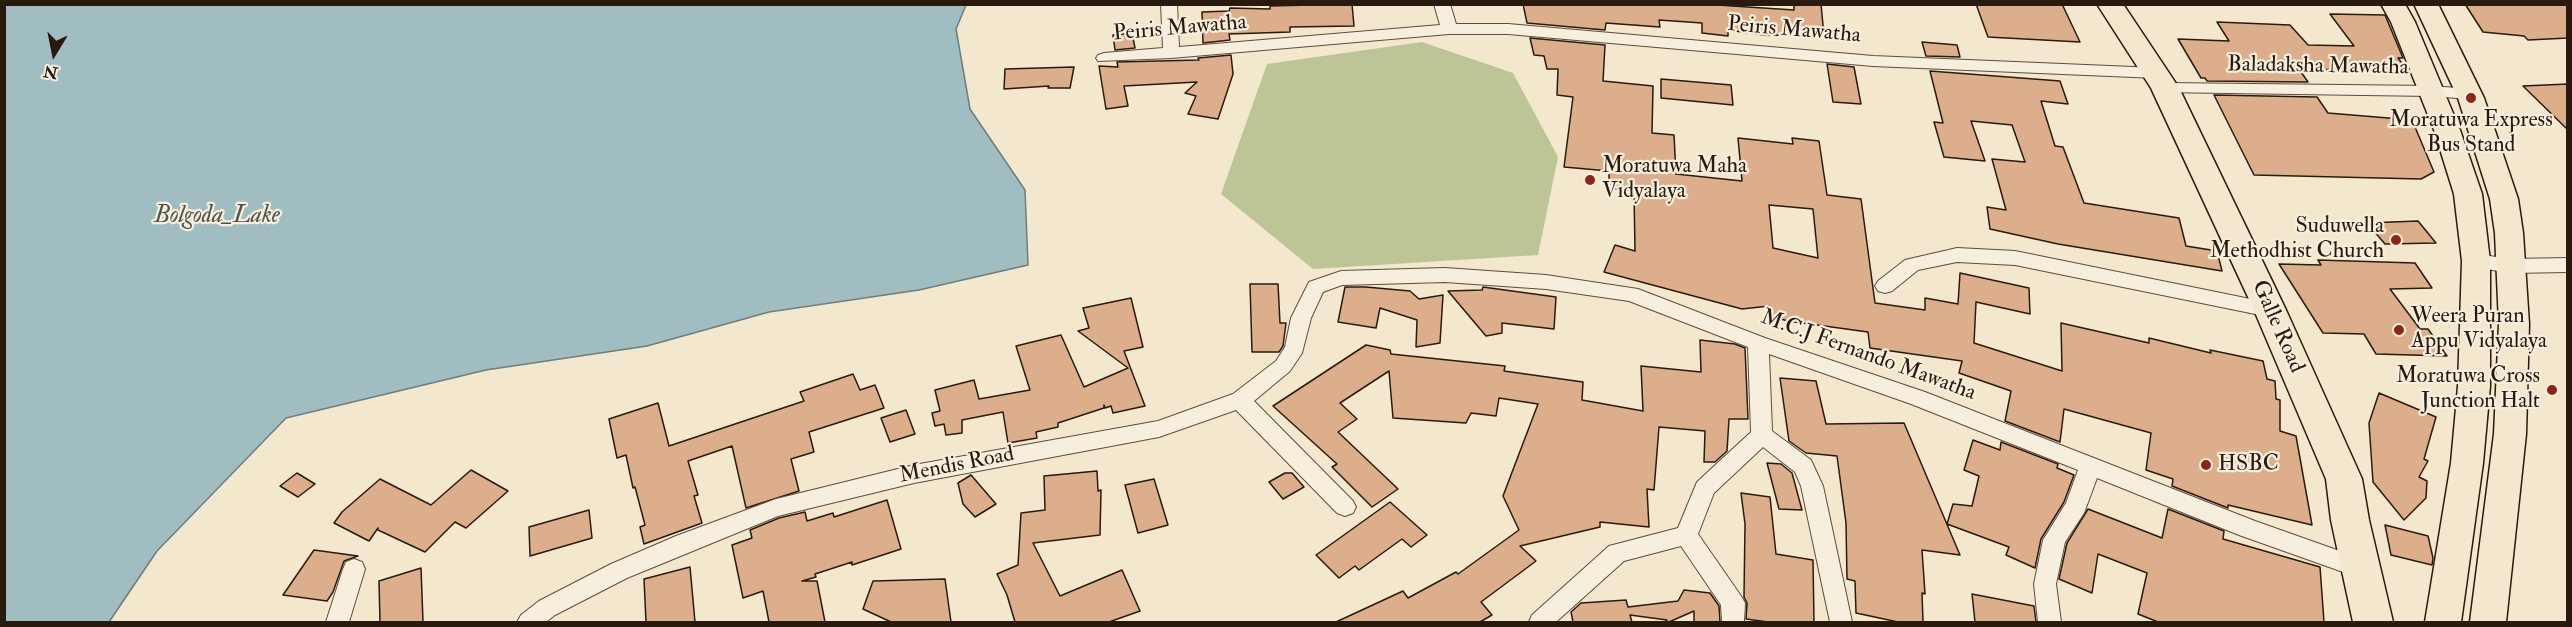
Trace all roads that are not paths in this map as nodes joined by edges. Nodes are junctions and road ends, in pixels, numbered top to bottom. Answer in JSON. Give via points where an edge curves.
{"nodes":[{"id":1,"x":1169,"y":4,"type":"edge"},
{"id":2,"x":1442,"y":4,"type":"edge"},
{"id":3,"x":2110,"y":4,"type":"edge"},
{"id":4,"x":2393,"y":4,"type":"edge"},
{"id":5,"x":2426,"y":4,"type":"edge"},
{"id":6,"x":1449,"y":29,"type":"junction"},
{"id":7,"x":1172,"y":53,"type":"junction"},
{"id":8,"x":1104,"y":58,"type":"dead end"},
{"id":9,"x":2161,"y":80,"type":"junction"},
{"id":10,"x":2432,"y":91,"type":"junction"},
{"id":11,"x":2469,"y":94,"type":"junction"},
{"id":12,"x":2476,"y":261,"type":"junction"},
{"id":13,"x":2568,"y":265,"type":"edge"},
{"id":14,"x":2510,"y":266,"type":"junction"},
{"id":15,"x":1341,"y":278,"type":"joint"},
{"id":16,"x":1885,"y":286,"type":"dead end"},
{"id":17,"x":2270,"y":310,"type":"junction"},
{"id":18,"x":1758,"y":343,"type":"junction"},
{"id":19,"x":1240,"y":400,"type":"junction"},
{"id":20,"x":1762,"y":435,"type":"junction"},
{"id":21,"x":2091,"y":465,"type":"junction"},
{"id":22,"x":1345,"y":507,"type":"dead end"},
{"id":23,"x":1686,"y":535,"type":"junction"},
{"id":24,"x":2360,"y":568,"type":"junction"},
{"id":25,"x":354,"y":569,"type":"dead end"},
{"id":26,"x":337,"y":622,"type":"edge"},
{"id":27,"x":529,"y":622,"type":"edge"},
{"id":28,"x":1540,"y":622,"type":"edge"},
{"id":29,"x":1733,"y":622,"type":"edge"},
{"id":30,"x":1841,"y":622,"type":"edge"},
{"id":31,"x":2049,"y":622,"type":"edge"},
{"id":32,"x":2356,"y":622,"type":"edge"},
{"id":33,"x":2373,"y":622,"type":"edge"},
{"id":34,"x":2443,"y":622,"type":"edge"},
{"id":35,"x":2488,"y":622,"type":"edge"}],
"edges":[{"from":1,"to":7,"type":"street"},
{"from":2,"to":6,"type":"street"},
{"from":3,"to":9,"type":"highway","name":"Galle Road"},
{"from":4,"to":10,"type":"main road"},
{"from":5,"to":11,"type":"main road"},
{"from":6,"to":7,"type":"street","name":"Peiris Mawatha"},
{"from":6,"to":9,"type":"street","name":"Peiris Mawatha","via":[[1559,32],[1873,61]]},
{"from":7,"to":8,"type":"street","name":"Peiris Mawatha"},
{"from":9,"to":10,"type":"street","name":"Baladaksha Mawatha"},
{"from":9,"to":17,"type":"highway","name":"Galle Road"},
{"from":10,"to":11,"type":"street","name":"Baladaksha Mawatha"},
{"from":10,"to":12,"type":"main road","via":[[2468,194]]},
{"from":11,"to":14,"type":"main road","via":[[2504,199]]},
{"from":12,"to":14,"type":"street"},
{"from":12,"to":34,"type":"main road","via":[[2474,386],[2467,463]]},
{"from":13,"to":14,"type":"street"},
{"from":14,"to":35,"type":"main road","via":[[2514,324],[2510,434]]},
{"from":15,"to":18,"type":"street","name":"M.C.J Fernando Mawatha","via":[[1444,275],[1546,282],[1631,294]]},
{"from":15,"to":19,"type":"street","name":"Mendis Road","via":[[1316,287],[1301,318],[1295,348],[1283,366]]},
{"from":16,"to":17,"type":"street","via":[[1912,265],[1957,255],[2015,258]]},
{"from":17,"to":24,"type":"highway","name":"Galle Road","via":[[2344,479]]},
{"from":18,"to":20,"type":"street"},
{"from":18,"to":21,"type":"street","name":"M.C.J Fernando Mawatha","via":[[1918,398]]},
{"from":19,"to":22,"type":"street"},
{"from":19,"to":27,"type":"street","name":"Mendis Road","via":[[1158,429],[914,474],[776,508],[619,571],[547,608]]},
{"from":20,"to":23,"type":"street","via":[[1705,488]]},
{"from":20,"to":30,"type":"street","via":[[1803,466],[1812,486]]},
{"from":21,"to":24,"type":"street","name":"M.C.J Fernando Mawatha","via":[[2247,528]]},
{"from":21,"to":31,"type":"street","via":[[2076,507],[2054,540],[2045,584]]},
{"from":23,"to":28,"type":"street","via":[[1617,553]]},
{"from":23,"to":29,"type":"street","via":[[1733,603]]},
{"from":24,"to":32,"type":"highway","name":"Galle Road"},
{"from":24,"to":33,"type":"highway","name":"Galle Road"},
{"from":25,"to":26,"type":"street"}]}
